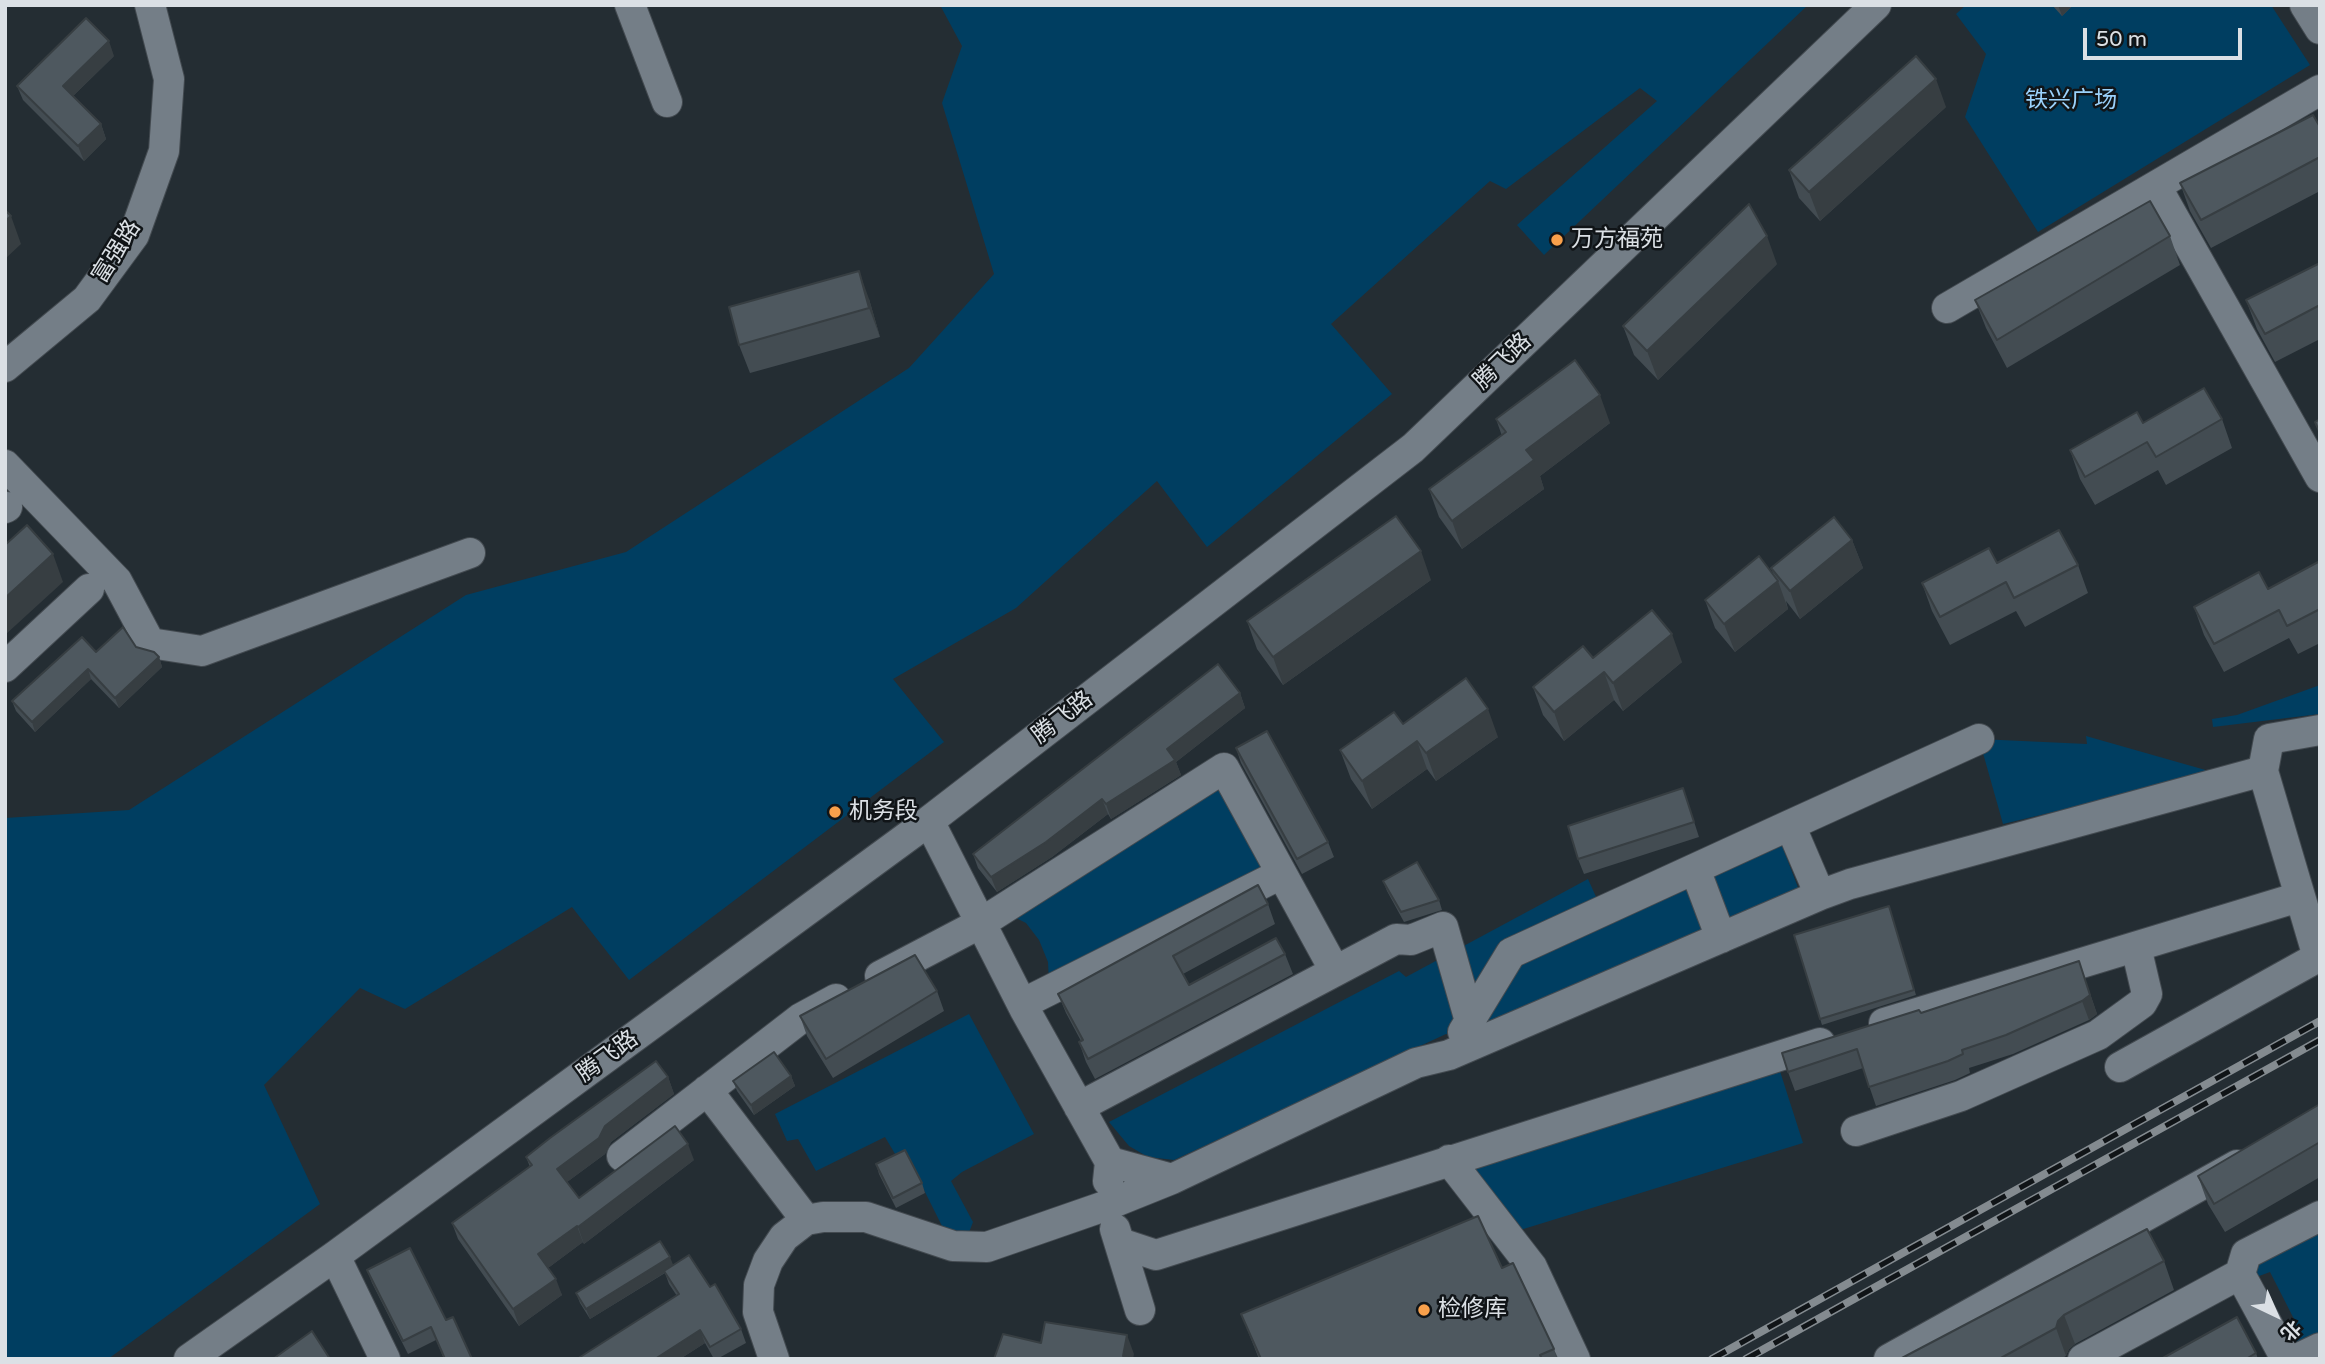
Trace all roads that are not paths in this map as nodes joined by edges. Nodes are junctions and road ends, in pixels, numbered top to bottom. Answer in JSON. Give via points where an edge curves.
{"nodes":[{"id":1,"x":150,"y":5,"type":"edge"},
{"id":2,"x":630,"y":5,"type":"edge"},
{"id":3,"x":1876,"y":5,"type":"edge"},
{"id":4,"x":2305,"y":5,"type":"edge"},
{"id":5,"x":2320,"y":29,"type":"edge"},
{"id":6,"x":2320,"y":90,"type":"edge"},
{"id":7,"x":667,"y":102,"type":"dead end"},
{"id":8,"x":2156,"y":186,"type":"junction"},
{"id":9,"x":1947,"y":308,"type":"dead end"},
{"id":10,"x":5,"y":367,"type":"edge"},
{"id":11,"x":5,"y":465,"type":"edge"},
{"id":12,"x":2320,"y":477,"type":"edge"},
{"id":13,"x":470,"y":553,"type":"dead end"},
{"id":14,"x":89,"y":589,"type":"dead end"},
{"id":15,"x":5,"y":667,"type":"edge"},
{"id":16,"x":2320,"y":730,"type":"edge"},
{"id":17,"x":1979,"y":739,"type":"dead end"},
{"id":18,"x":2263,"y":771,"type":"junction"},
{"id":19,"x":929,"y":821,"type":"junction"},
{"id":20,"x":1790,"y":825,"type":"junction"},
{"id":21,"x":1695,"y":869,"type":"junction"},
{"id":22,"x":1281,"y":874,"type":"junction"},
{"id":23,"x":1820,"y":895,"type":"junction"},
{"id":24,"x":2299,"y":897,"type":"junction"},
{"id":25,"x":981,"y":923,"type":"junction"},
{"id":26,"x":1721,"y":938,"type":"junction"},
{"id":27,"x":2136,"y":947,"type":"junction"},
{"id":28,"x":1335,"y":971,"type":"junction"},
{"id":29,"x":1022,"y":1004,"type":"junction"},
{"id":30,"x":1470,"y":1021,"type":"junction"},
{"id":31,"x":1449,"y":1055,"type":"junction"},
{"id":32,"x":2120,"y":1068,"type":"dead end"},
{"id":33,"x":707,"y":1090,"type":"junction"},
{"id":34,"x":1079,"y":1107,"type":"junction"},
{"id":35,"x":1856,"y":1131,"type":"dead end"},
{"id":36,"x":2260,"y":1152,"type":"edge"},
{"id":37,"x":622,"y":1156,"type":"dead end"},
{"id":38,"x":1449,"y":1160,"type":"junction"},
{"id":39,"x":1110,"y":1162,"type":"junction"},
{"id":40,"x":1172,"y":1179,"type":"junction"},
{"id":41,"x":1105,"y":1206,"type":"junction"},
{"id":42,"x":2320,"y":1216,"type":"edge"},
{"id":43,"x":806,"y":1220,"type":"junction"},
{"id":44,"x":1120,"y":1243,"type":"junction"},
{"id":45,"x":335,"y":1256,"type":"junction"},
{"id":46,"x":2240,"y":1274,"type":"junction"},
{"id":47,"x":1140,"y":1310,"type":"dead end"},
{"id":48,"x":2320,"y":1348,"type":"edge"},
{"id":49,"x":189,"y":1359,"type":"edge"},
{"id":50,"x":384,"y":1359,"type":"edge"},
{"id":51,"x":774,"y":1359,"type":"edge"},
{"id":52,"x":1575,"y":1359,"type":"edge"},
{"id":53,"x":1889,"y":1359,"type":"edge"},
{"id":54,"x":2083,"y":1359,"type":"edge"},
{"id":55,"x":2286,"y":1359,"type":"edge"},
{"id":56,"x":2297,"y":1359,"type":"edge"}],
"edges":[{"from":1,"to":10,"type":"street","name":"富强路","via":[[169,79],[164,150],[134,235],[87,299]]},
{"from":2,"to":7,"type":"street"},
{"from":3,"to":19,"type":"street","name":"腾飞路","via":[[1413,448]]},
{"from":4,"to":5,"type":"street"},
{"from":6,"to":8,"type":"street"},
{"from":8,"to":9,"type":"street"},
{"from":8,"to":12,"type":"street"},
{"from":11,"to":13,"type":"street","via":[[117,582],[150,643],[202,651]]},
{"from":14,"to":15,"type":"street"},
{"from":16,"to":18,"type":"street","via":[[2269,739]]},
{"from":17,"to":20,"type":"street"},
{"from":18,"to":23,"type":"street"},
{"from":18,"to":24,"type":"street"},
{"from":19,"to":25,"type":"street"},
{"from":19,"to":45,"type":"street","name":"腾飞路"},
{"from":20,"to":21,"type":"street"},
{"from":20,"to":23,"type":"street"},
{"from":21,"to":26,"type":"street"},
{"from":21,"to":30,"type":"street","via":[[1511,953]]},
{"from":22,"to":25,"type":"street","via":[[1224,768]]},
{"from":22,"to":28,"type":"street"},
{"from":22,"to":29,"type":"street"},
{"from":23,"to":26,"type":"street"},
{"from":24,"to":27,"type":"street"},
{"from":24,"to":32,"type":"street","via":[[2318,957]]},
{"from":25,"to":29,"type":"street"},
{"from":25,"to":33,"type":"street","via":[[801,1018]]},
{"from":26,"to":31,"type":"street"},
{"from":27,"to":35,"type":"street","via":[[2147,994],[2142,1003],[2098,1035],[1973,1092]]},
{"from":27,"to":38,"type":"street"},
{"from":28,"to":30,"type":"street","via":[[1396,939],[1411,940],[1443,927]]},
{"from":28,"to":34,"type":"street"},
{"from":29,"to":34,"type":"street"},
{"from":30,"to":31,"type":"street"},
{"from":31,"to":40,"type":"street","via":[[1416,1063]]},
{"from":33,"to":37,"type":"street"},
{"from":33,"to":43,"type":"street"},
{"from":34,"to":39,"type":"street"},
{"from":36,"to":53,"type":"street"},
{"from":38,"to":44,"type":"street","via":[[1156,1255]]},
{"from":38,"to":52,"type":"street","via":[[1532,1267]]},
{"from":39,"to":40,"type":"street"},
{"from":39,"to":41,"type":"street"},
{"from":40,"to":41,"type":"street"},
{"from":41,"to":43,"type":"street","via":[[987,1247],[953,1246],[866,1217]]},
{"from":41,"to":44,"type":"street"},
{"from":42,"to":46,"type":"street","via":[[2246,1254]]},
{"from":43,"to":51,"type":"street","via":[[784,1237],[768,1261],[760,1285],[758,1312]]},
{"from":44,"to":47,"type":"street"},
{"from":45,"to":49,"type":"street","name":"腾飞路"},
{"from":45,"to":50,"type":"street"},
{"from":46,"to":54,"type":"street"},
{"from":46,"to":55,"type":"street"},
{"from":48,"to":56,"type":"street"}]}
